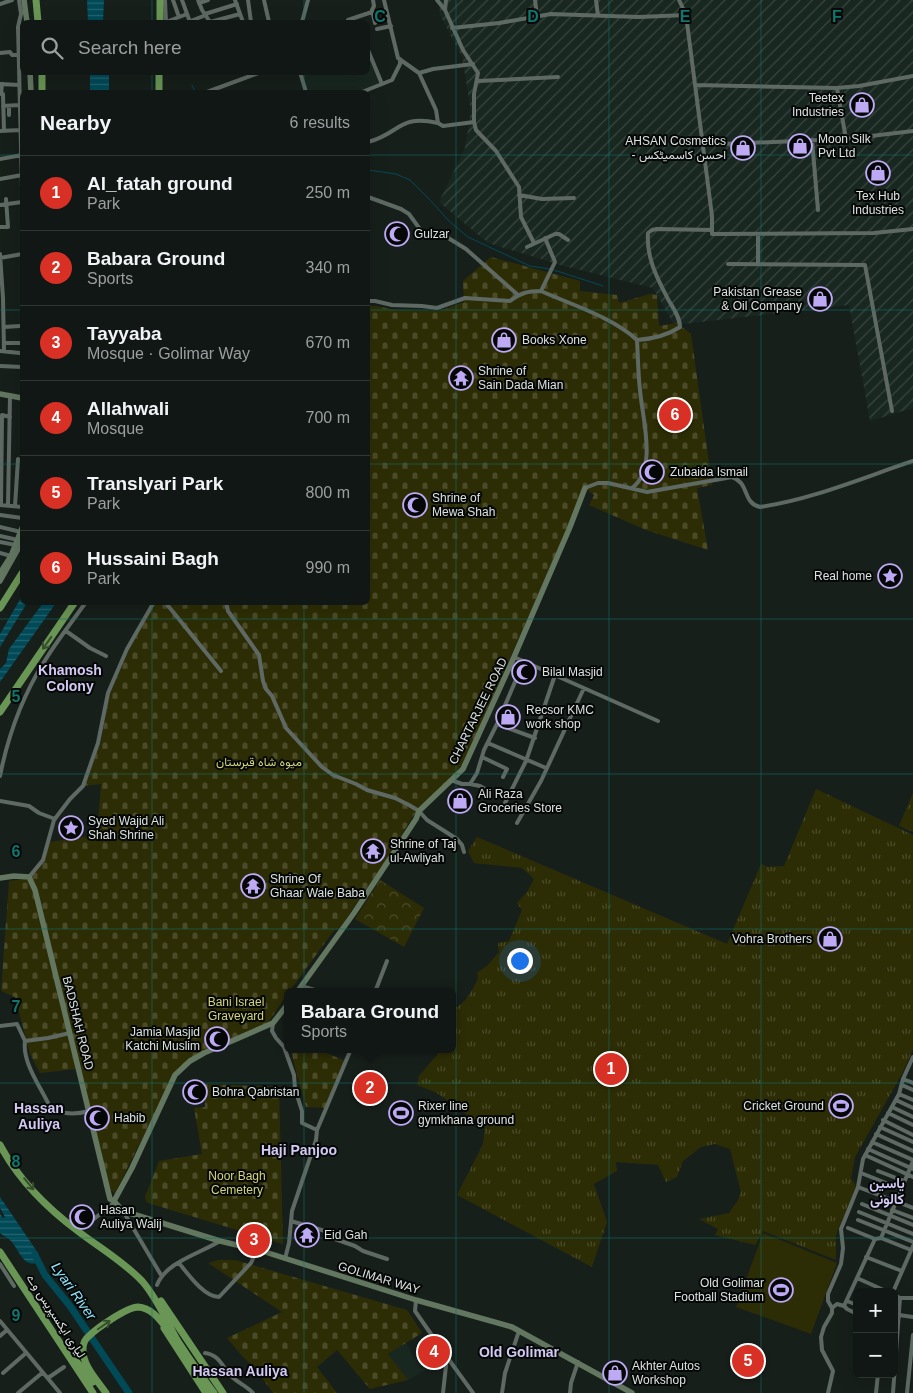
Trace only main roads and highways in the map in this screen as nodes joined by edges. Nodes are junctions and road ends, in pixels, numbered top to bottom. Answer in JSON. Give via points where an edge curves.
{"nodes":[{"id":1,"x":24,"y":0,"type":"edge"},
{"id":2,"x":36,"y":0,"type":"edge"},
{"id":3,"x":160,"y":0,"type":"edge"},
{"id":4,"x":27,"y":20,"type":"edge"},
{"id":5,"x":38,"y":20,"type":"edge"},
{"id":6,"x":160,"y":20,"type":"edge"},
{"id":7,"x":30,"y":75,"type":"edge"},
{"id":8,"x":42,"y":75,"type":"edge"},
{"id":9,"x":159,"y":75,"type":"edge"},
{"id":10,"x":31,"y":90,"type":"edge"},
{"id":11,"x":42,"y":90,"type":"edge"},
{"id":12,"x":159,"y":90,"type":"edge"},
{"id":13,"x":0,"y":394,"type":"edge"},
{"id":14,"x":20,"y":398,"type":"edge"},
{"id":15,"x":585,"y":488,"type":"road end"},
{"id":16,"x":19,"y":542,"type":"edge"},
{"id":17,"x":3,"y":564,"type":"edge"},
{"id":18,"x":0,"y":573,"type":"edge"},
{"id":19,"x":20,"y":576,"type":"edge"},
{"id":20,"x":0,"y":581,"type":"edge"},
{"id":21,"x":73,"y":605,"type":"edge"},
{"id":22,"x":0,"y":608,"type":"edge"},
{"id":23,"x":0,"y":712,"type":"edge"},
{"id":24,"x":0,"y":878,"type":"edge"},
{"id":25,"x":300,"y":988,"type":"edge"},
{"id":26,"x":284,"y":1009,"type":"edge"},
{"id":27,"x":0,"y":1145,"type":"edge"},
{"id":28,"x":115,"y":1201,"type":"junction"},
{"id":29,"x":0,"y":1252,"type":"edge"},
{"id":30,"x":142,"y":1282,"type":"junction"},
{"id":31,"x":156,"y":1315,"type":"junction"},
{"id":32,"x":88,"y":1336,"type":"junction"},
{"id":33,"x":58,"y":1340,"type":"junction"},
{"id":34,"x":180,"y":1343,"type":"junction"},
{"id":35,"x":82,"y":1367,"type":"junction"},
{"id":36,"x":92,"y":1393,"type":"edge"},
{"id":37,"x":101,"y":1393,"type":"edge"},
{"id":38,"x":106,"y":1393,"type":"edge"},
{"id":39,"x":206,"y":1393,"type":"edge"},
{"id":40,"x":214,"y":1393,"type":"edge"},
{"id":41,"x":223,"y":1393,"type":"edge"},
{"id":42,"x":632,"y":1393,"type":"edge"}],
"edges":[{"from":1,"to":4,"type":"main road"},
{"from":2,"to":5,"type":"highway"},
{"from":3,"to":6,"type":"highway"},
{"from":7,"to":10,"type":"main road"},
{"from":8,"to":11,"type":"highway"},
{"from":9,"to":12,"type":"highway"},
{"from":13,"to":14,"type":"main road"},
{"from":15,"to":25,"type":"main road","name":"CHARTARJEE ROAD","via":[[463,769],[419,811],[354,913]]},
{"from":16,"to":17,"type":"main road"},
{"from":16,"to":20,"type":"main road"},
{"from":17,"to":18,"type":"main road"},
{"from":19,"to":22,"type":"highway"},
{"from":21,"to":23,"type":"highway","one_way":true},
{"from":24,"to":28,"type":"main road","name":"BADSHAH ROAD","via":[[29,877],[35,890],[110,1199]]},
{"from":26,"to":28,"type":"main road","via":[[273,1023],[204,1053],[180,1070]]},
{"from":27,"to":30,"type":"highway","one_way":true,"via":[[31,1188],[53,1210]]},
{"from":28,"to":42,"type":"main road","name":"GOLIMAR WAY","via":[[123,1211],[220,1242],[257,1250],[512,1327]]},
{"from":29,"to":33,"type":"highway","name":"لیاری ایکسپریس وے"},
{"from":30,"to":34,"type":"highway"},
{"from":30,"to":41,"type":"highway","via":[[151,1287]]},
{"from":32,"to":31,"type":"highway","one_way":true,"via":[[131,1308],[144,1308]]},
{"from":31,"to":34,"type":"highway"},
{"from":31,"to":39,"type":"highway"},
{"from":32,"to":35,"type":"highway","via":[[80,1348]]},
{"from":32,"to":38,"type":"highway","via":[[83,1349],[85,1362]]},
{"from":33,"to":35,"type":"highway"},
{"from":33,"to":36,"type":"highway","name":"لیاری ایکسپریس وے"},
{"from":34,"to":40,"type":"highway"},
{"from":35,"to":37,"type":"highway"}]}
